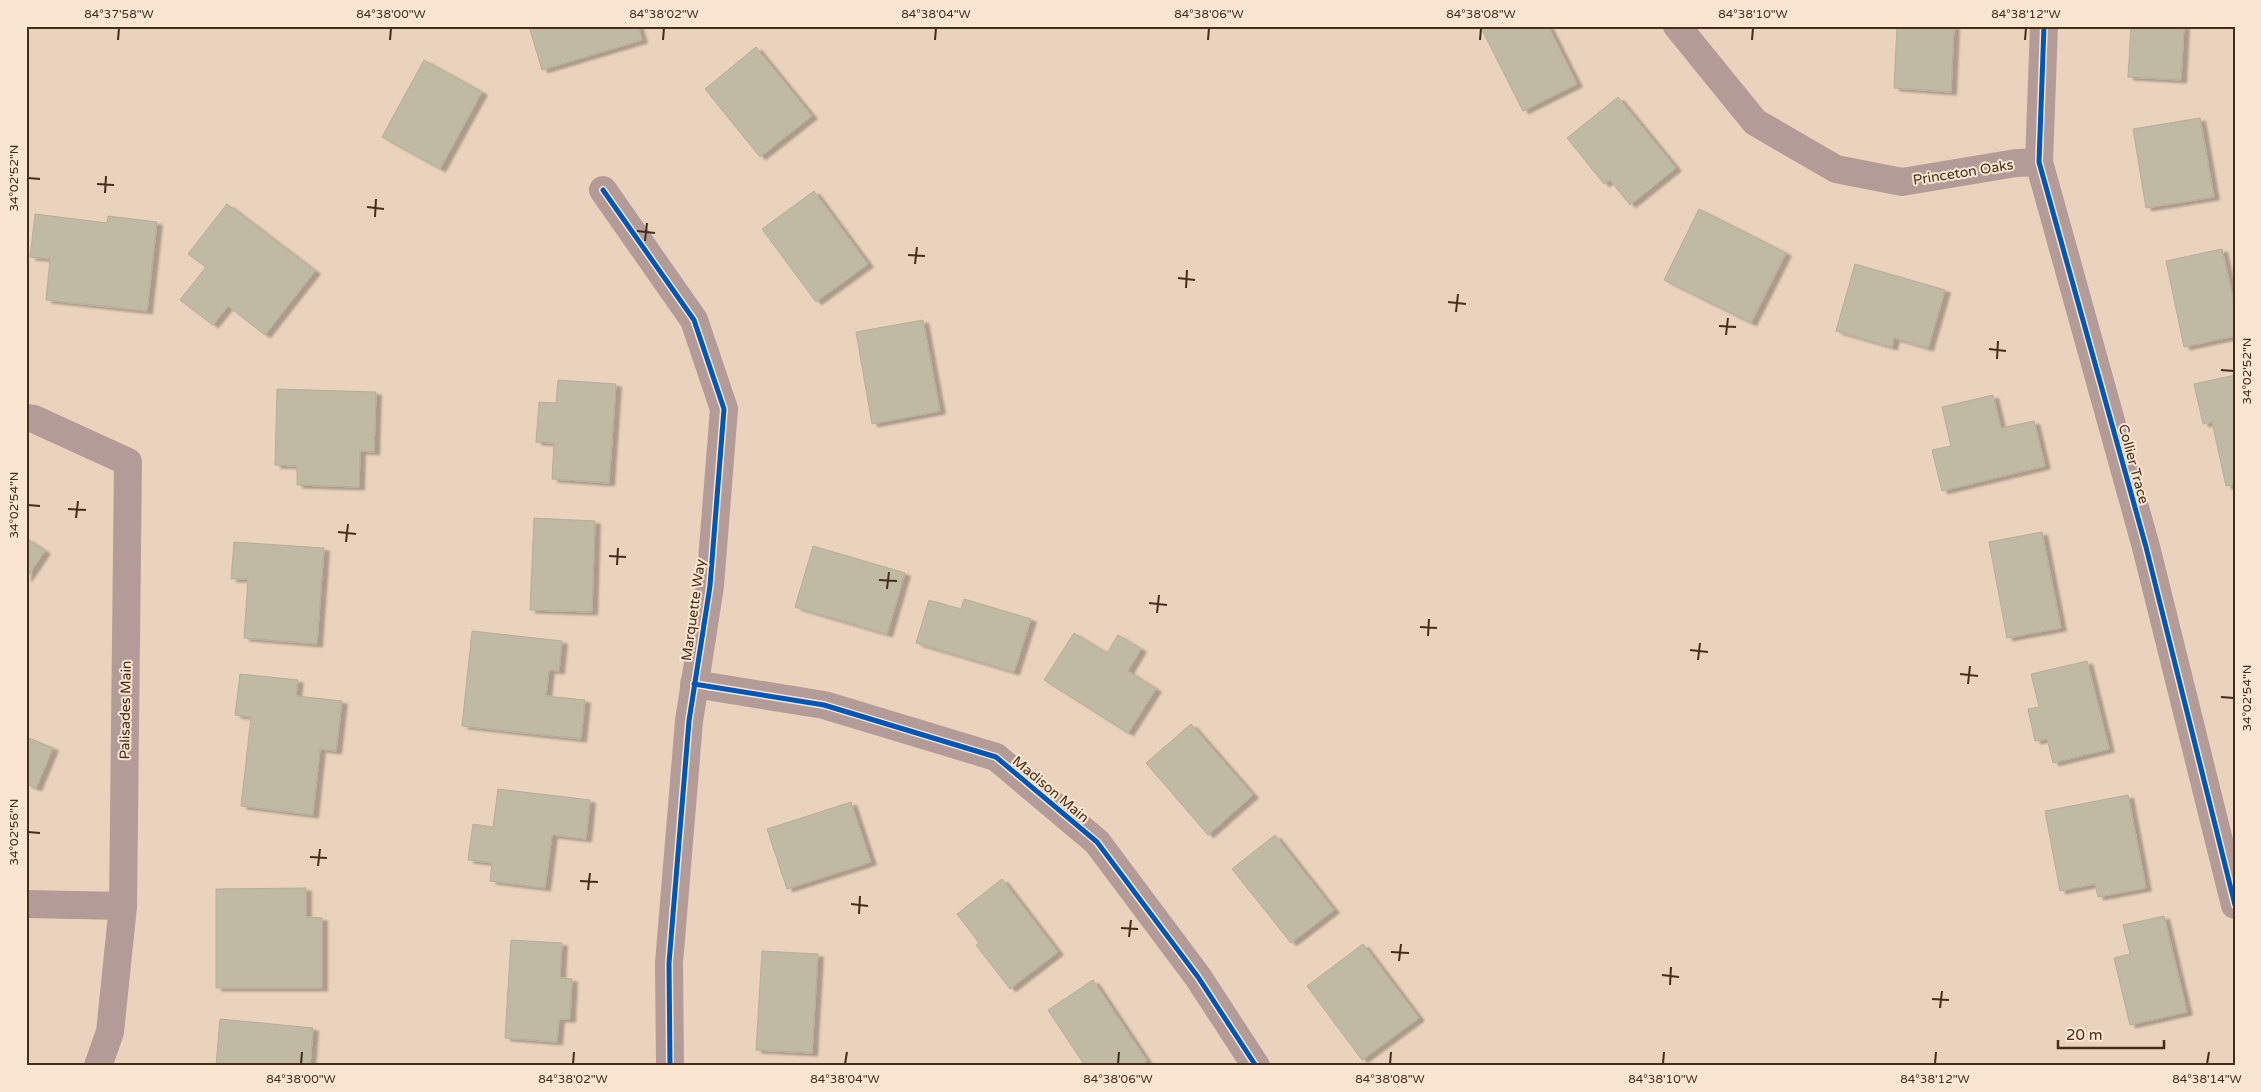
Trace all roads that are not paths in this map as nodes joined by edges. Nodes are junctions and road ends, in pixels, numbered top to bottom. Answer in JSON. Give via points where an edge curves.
{"nodes":[{"id":1,"x":1678,"y":26,"type":"edge"},
{"id":2,"x":2044,"y":26,"type":"edge"},
{"id":3,"x":2039,"y":162,"type":"junction"},
{"id":4,"x":602,"y":190,"type":"dead end"},
{"id":5,"x":26,"y":418,"type":"edge"},
{"id":6,"x":694,"y":684,"type":"junction"},
{"id":7,"x":26,"y":904,"type":"edge"},
{"id":8,"x":2235,"y":905,"type":"edge"},
{"id":9,"x":123,"y":906,"type":"junction"},
{"id":10,"x":98,"y":1066,"type":"edge"},
{"id":11,"x":670,"y":1066,"type":"edge"},
{"id":12,"x":1256,"y":1066,"type":"edge"}],
"edges":[{"from":1,"to":3,"type":"street","name":"Princeton Oaks","via":[[1755,122],[1836,169],[1902,182]]},
{"from":2,"to":3,"type":"street","name":"Collier Trace"},
{"from":3,"to":8,"type":"street","name":"Collier Trace","via":[[2146,547]]},
{"from":4,"to":6,"type":"street","name":"Marquette Way","via":[[694,320],[724,409],[710,586]]},
{"from":5,"to":9,"type":"street","name":"Palisades Main","via":[[128,462]]},
{"from":6,"to":11,"type":"street","name":"Marquette Way","via":[[669,963]]},
{"from":6,"to":12,"type":"street","name":"Madison Main","via":[[824,705],[996,757],[1097,842],[1198,977]]},
{"from":7,"to":9,"type":"street"},
{"from":9,"to":10,"type":"street","name":"Palisades Main","via":[[110,1032]]}]}
